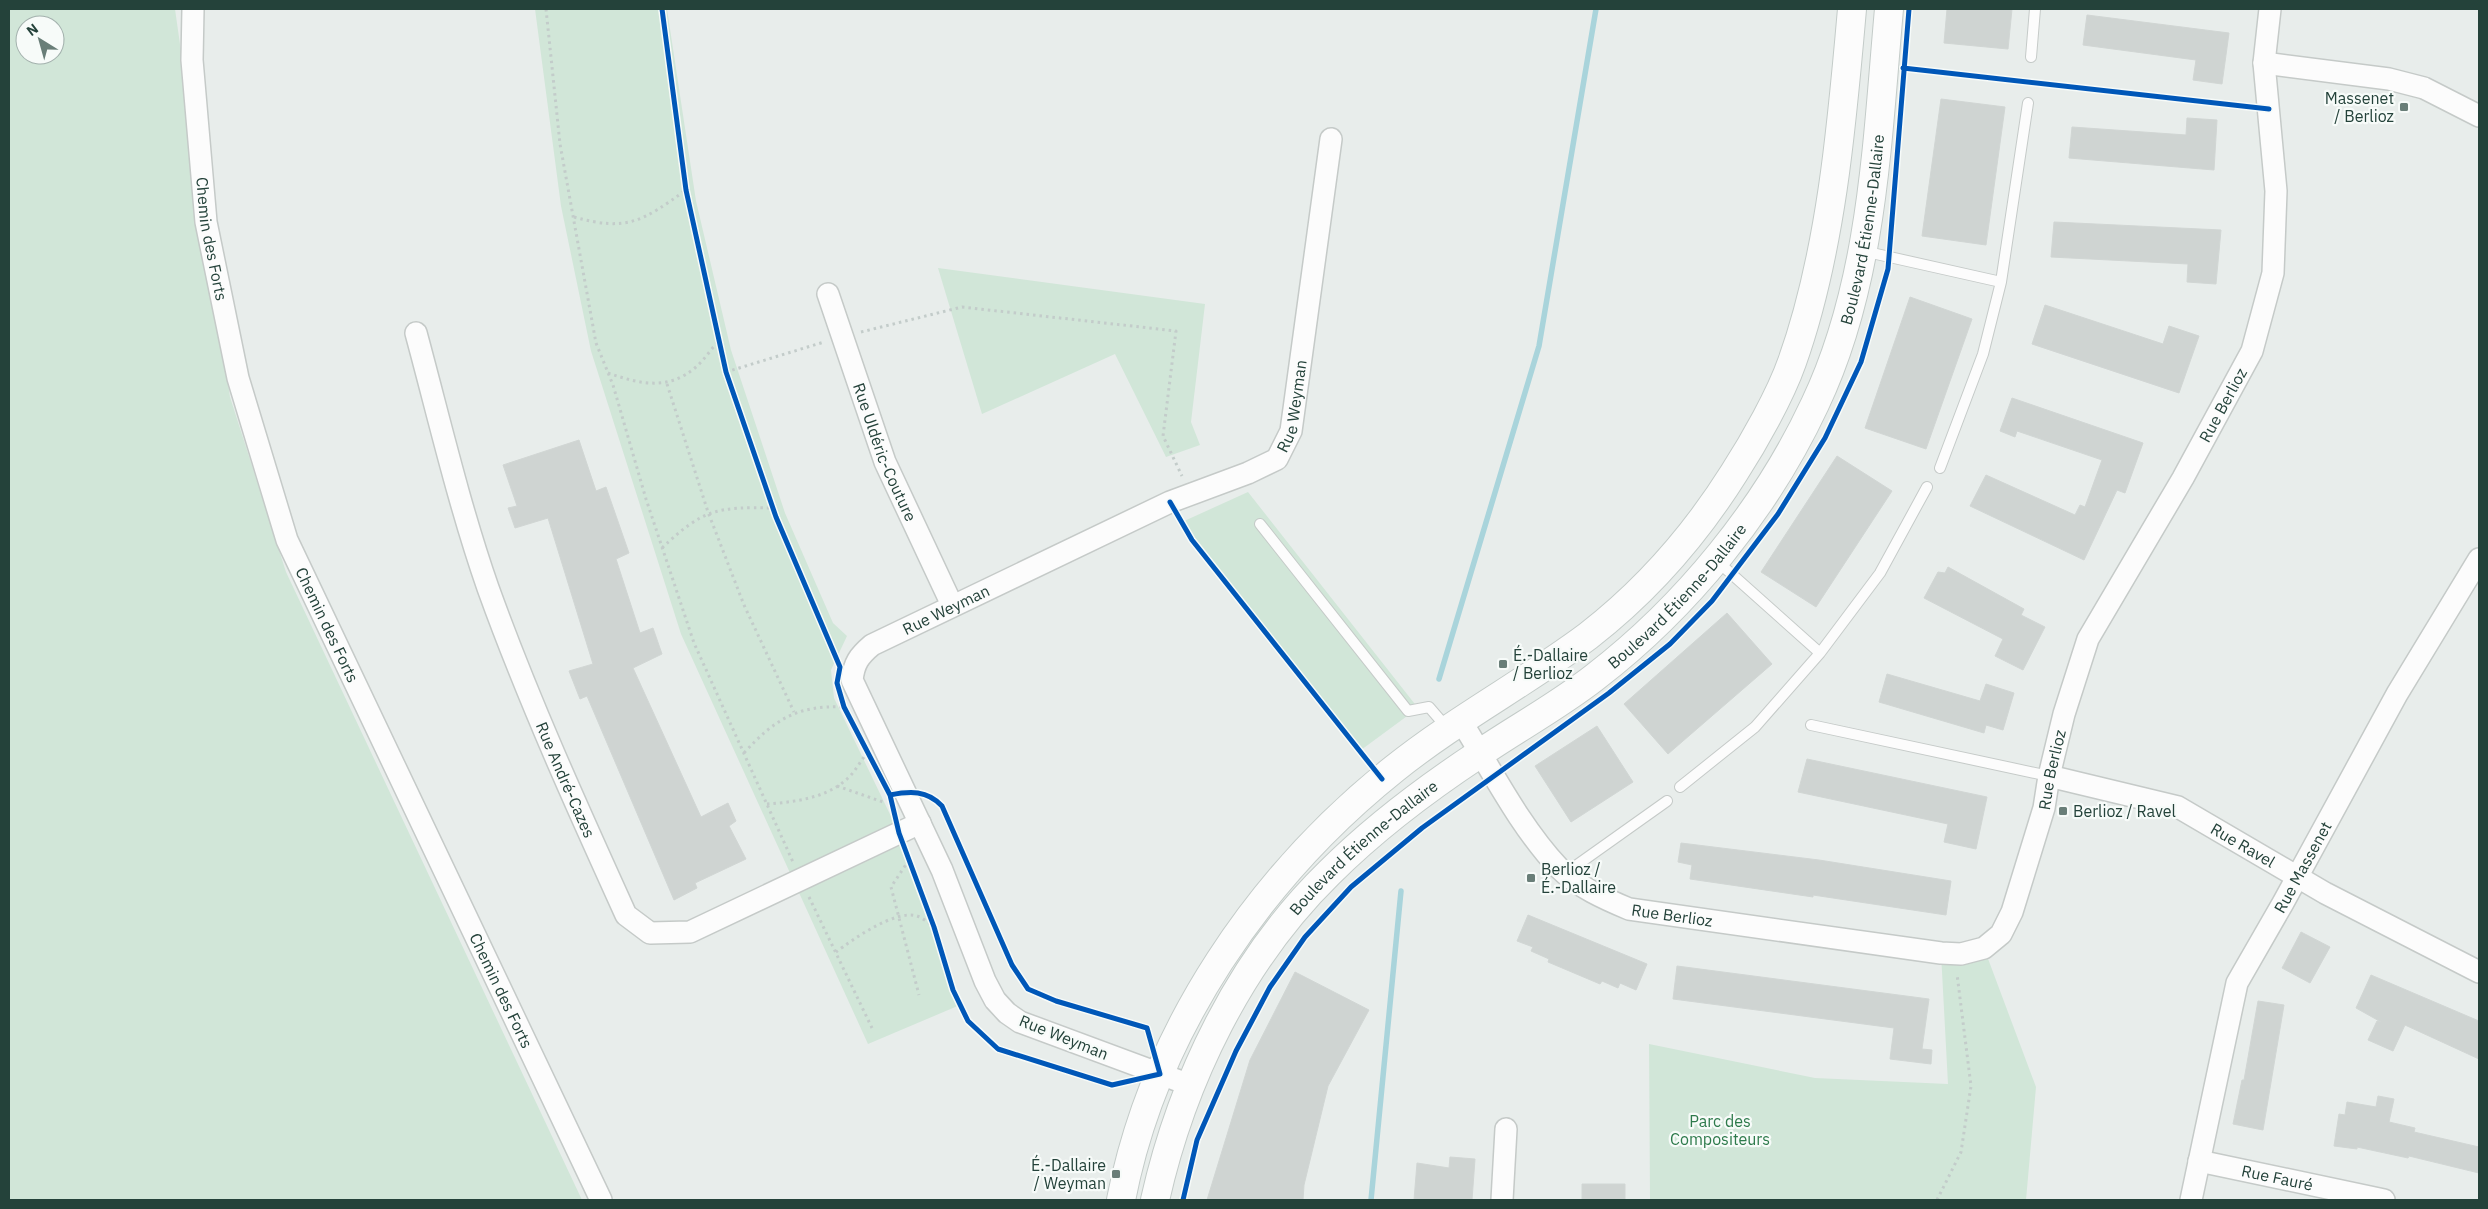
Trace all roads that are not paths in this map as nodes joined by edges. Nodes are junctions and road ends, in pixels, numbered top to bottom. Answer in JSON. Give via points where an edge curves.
{"nodes":[{"id":1,"x":193,"y":9,"type":"edge"},
{"id":2,"x":1852,"y":9,"type":"edge"},
{"id":3,"x":1889,"y":9,"type":"edge"},
{"id":4,"x":2035,"y":9,"type":"edge"},
{"id":5,"x":2270,"y":9,"type":"edge"},
{"id":6,"x":2031,"y":57,"type":"dead end"},
{"id":7,"x":2264,"y":64,"type":"junction"},
{"id":8,"x":2028,"y":103,"type":"dead end"},
{"id":9,"x":2479,"y":116,"type":"edge"},
{"id":10,"x":1331,"y":139,"type":"dead end"},
{"id":11,"x":1862,"y":250,"type":"junction"},
{"id":12,"x":2001,"y":282,"type":"junction"},
{"id":13,"x":828,"y":294,"type":"dead end"},
{"id":14,"x":416,"y":333,"type":"dead end"},
{"id":15,"x":1940,"y":468,"type":"dead end"},
{"id":16,"x":1927,"y":488,"type":"dead end"},
{"id":17,"x":1260,"y":524,"type":"dead end"},
{"id":18,"x":2479,"y":559,"type":"edge"},
{"id":19,"x":1716,"y":560,"type":"junction"},
{"id":20,"x":952,"y":604,"type":"junction"},
{"id":21,"x":1820,"y":654,"type":"junction"},
{"id":22,"x":1455,"y":725,"type":"junction"},
{"id":23,"x":1811,"y":725,"type":"dead end"},
{"id":24,"x":1481,"y":753,"type":"junction"},
{"id":25,"x":2049,"y":776,"type":"junction"},
{"id":26,"x":1680,"y":787,"type":"dead end"},
{"id":27,"x":1667,"y":801,"type":"dead end"},
{"id":28,"x":920,"y":823,"type":"junction"},
{"id":29,"x":1569,"y":875,"type":"junction"},
{"id":30,"x":2297,"y":875,"type":"junction"},
{"id":31,"x":2479,"y":972,"type":"edge"},
{"id":32,"x":1160,"y":1074,"type":"junction"},
{"id":33,"x":1190,"y":1085,"type":"junction"},
{"id":34,"x":1506,"y":1129,"type":"dead end"},
{"id":35,"x":2198,"y":1162,"type":"junction"},
{"id":36,"x":601,"y":1200,"type":"edge"},
{"id":37,"x":1121,"y":1200,"type":"edge"},
{"id":38,"x":1155,"y":1200,"type":"edge"},
{"id":39,"x":1502,"y":1200,"type":"edge"},
{"id":40,"x":2191,"y":1200,"type":"edge"},
{"id":41,"x":2384,"y":1200,"type":"edge"}],
"edges":[{"from":1,"to":36,"type":"street","name":"Chemin des Forts","via":[[192,60],[206,222],[238,378],[286,540]]},
{"from":2,"to":22,"type":"street","name":"Boulevard Étienne-Dallaire","via":[[1829,203],[1810,303],[1791,366],[1736,471],[1672,557],[1634,597],[1590,634]]},
{"from":3,"to":11,"type":"street","name":"Boulevard Étienne-Dallaire","via":[[1875,160]]},
{"from":4,"to":6,"type":"lane"},
{"from":5,"to":7,"type":"street","name":"Rue Berlioz"},
{"from":7,"to":9,"type":"street","via":[[2389,78],[2424,88]]},
{"from":7,"to":25,"type":"street","name":"Rue Berlioz","via":[[2276,191],[2273,273],[2252,351],[2183,478],[2088,639],[2064,714]]},
{"from":8,"to":12,"type":"lane"},
{"from":10,"to":20,"type":"street","name":"Rue Weyman","via":[[1290,431],[1277,458],[1248,474],[1191,494]]},
{"from":11,"to":12,"type":"lane"},
{"from":11,"to":19,"type":"street","name":"Boulevard Étienne-Dallaire","via":[[1840,344],[1815,406],[1754,508]]},
{"from":12,"to":15,"type":"lane","via":[[1983,354]]},
{"from":13,"to":20,"type":"street","name":"Rue Uldéric-Couture","via":[[885,462]]},
{"from":14,"to":28,"type":"street","name":"Rue André-Cazes","via":[[488,586],[532,703],[626,915],[650,933],[690,932]]},
{"from":16,"to":21,"type":"lane","via":[[1880,573]]},
{"from":17,"to":22,"type":"lane","via":[[1408,711],[1429,707]]},
{"from":18,"to":30,"type":"street","name":"Rue Massenet","via":[[2396,694]]},
{"from":19,"to":21,"type":"lane"},
{"from":19,"to":24,"type":"street","name":"Boulevard Étienne-Dallaire","via":[[1683,600],[1594,678]]},
{"from":20,"to":28,"type":"street","name":"Rue Weyman","via":[[872,645],[854,664],[852,680]]},
{"from":21,"to":26,"type":"lane","via":[[1755,727]]},
{"from":22,"to":24,"type":"street","name":"Rue Berlioz"},
{"from":22,"to":32,"type":"street","name":"Boulevard Étienne-Dallaire","via":[[1368,790],[1276,882],[1208,977]]},
{"from":23,"to":25,"type":"lane"},
{"from":24,"to":29,"type":"street","name":"Rue Berlioz","via":[[1532,834],[1560,869]]},
{"from":24,"to":33,"type":"street","name":"Boulevard Étienne-Dallaire","via":[[1381,826],[1304,899],[1239,991]]},
{"from":25,"to":29,"type":"street","name":"Rue Berlioz","via":[[2044,808],[2012,912],[2001,934],[1984,948],[1961,954],[1629,909],[1599,896]]},
{"from":25,"to":30,"type":"street","name":"Rue Ravel","via":[[2178,807]]},
{"from":27,"to":29,"type":"lane","via":[[1577,865]]},
{"from":28,"to":32,"type":"street","name":"Rue Weyman","via":[[942,870],[985,982],[1007,1013],[1036,1028]]},
{"from":30,"to":31,"type":"street","name":"Rue Ravel"},
{"from":30,"to":35,"type":"street","name":"Rue Massenet","via":[[2237,982]]},
{"from":32,"to":33,"type":"street","name":"Rue Weyman"},
{"from":32,"to":37,"type":"street","name":"Boulevard Étienne-Dallaire"},
{"from":33,"to":38,"type":"street","name":"Boulevard Étienne-Dallaire","via":[[1171,1136]]},
{"from":34,"to":39,"type":"street"},
{"from":35,"to":40,"type":"street","name":"Rue Massenet"},
{"from":35,"to":41,"type":"street","name":"Rue Fauré"}]}
